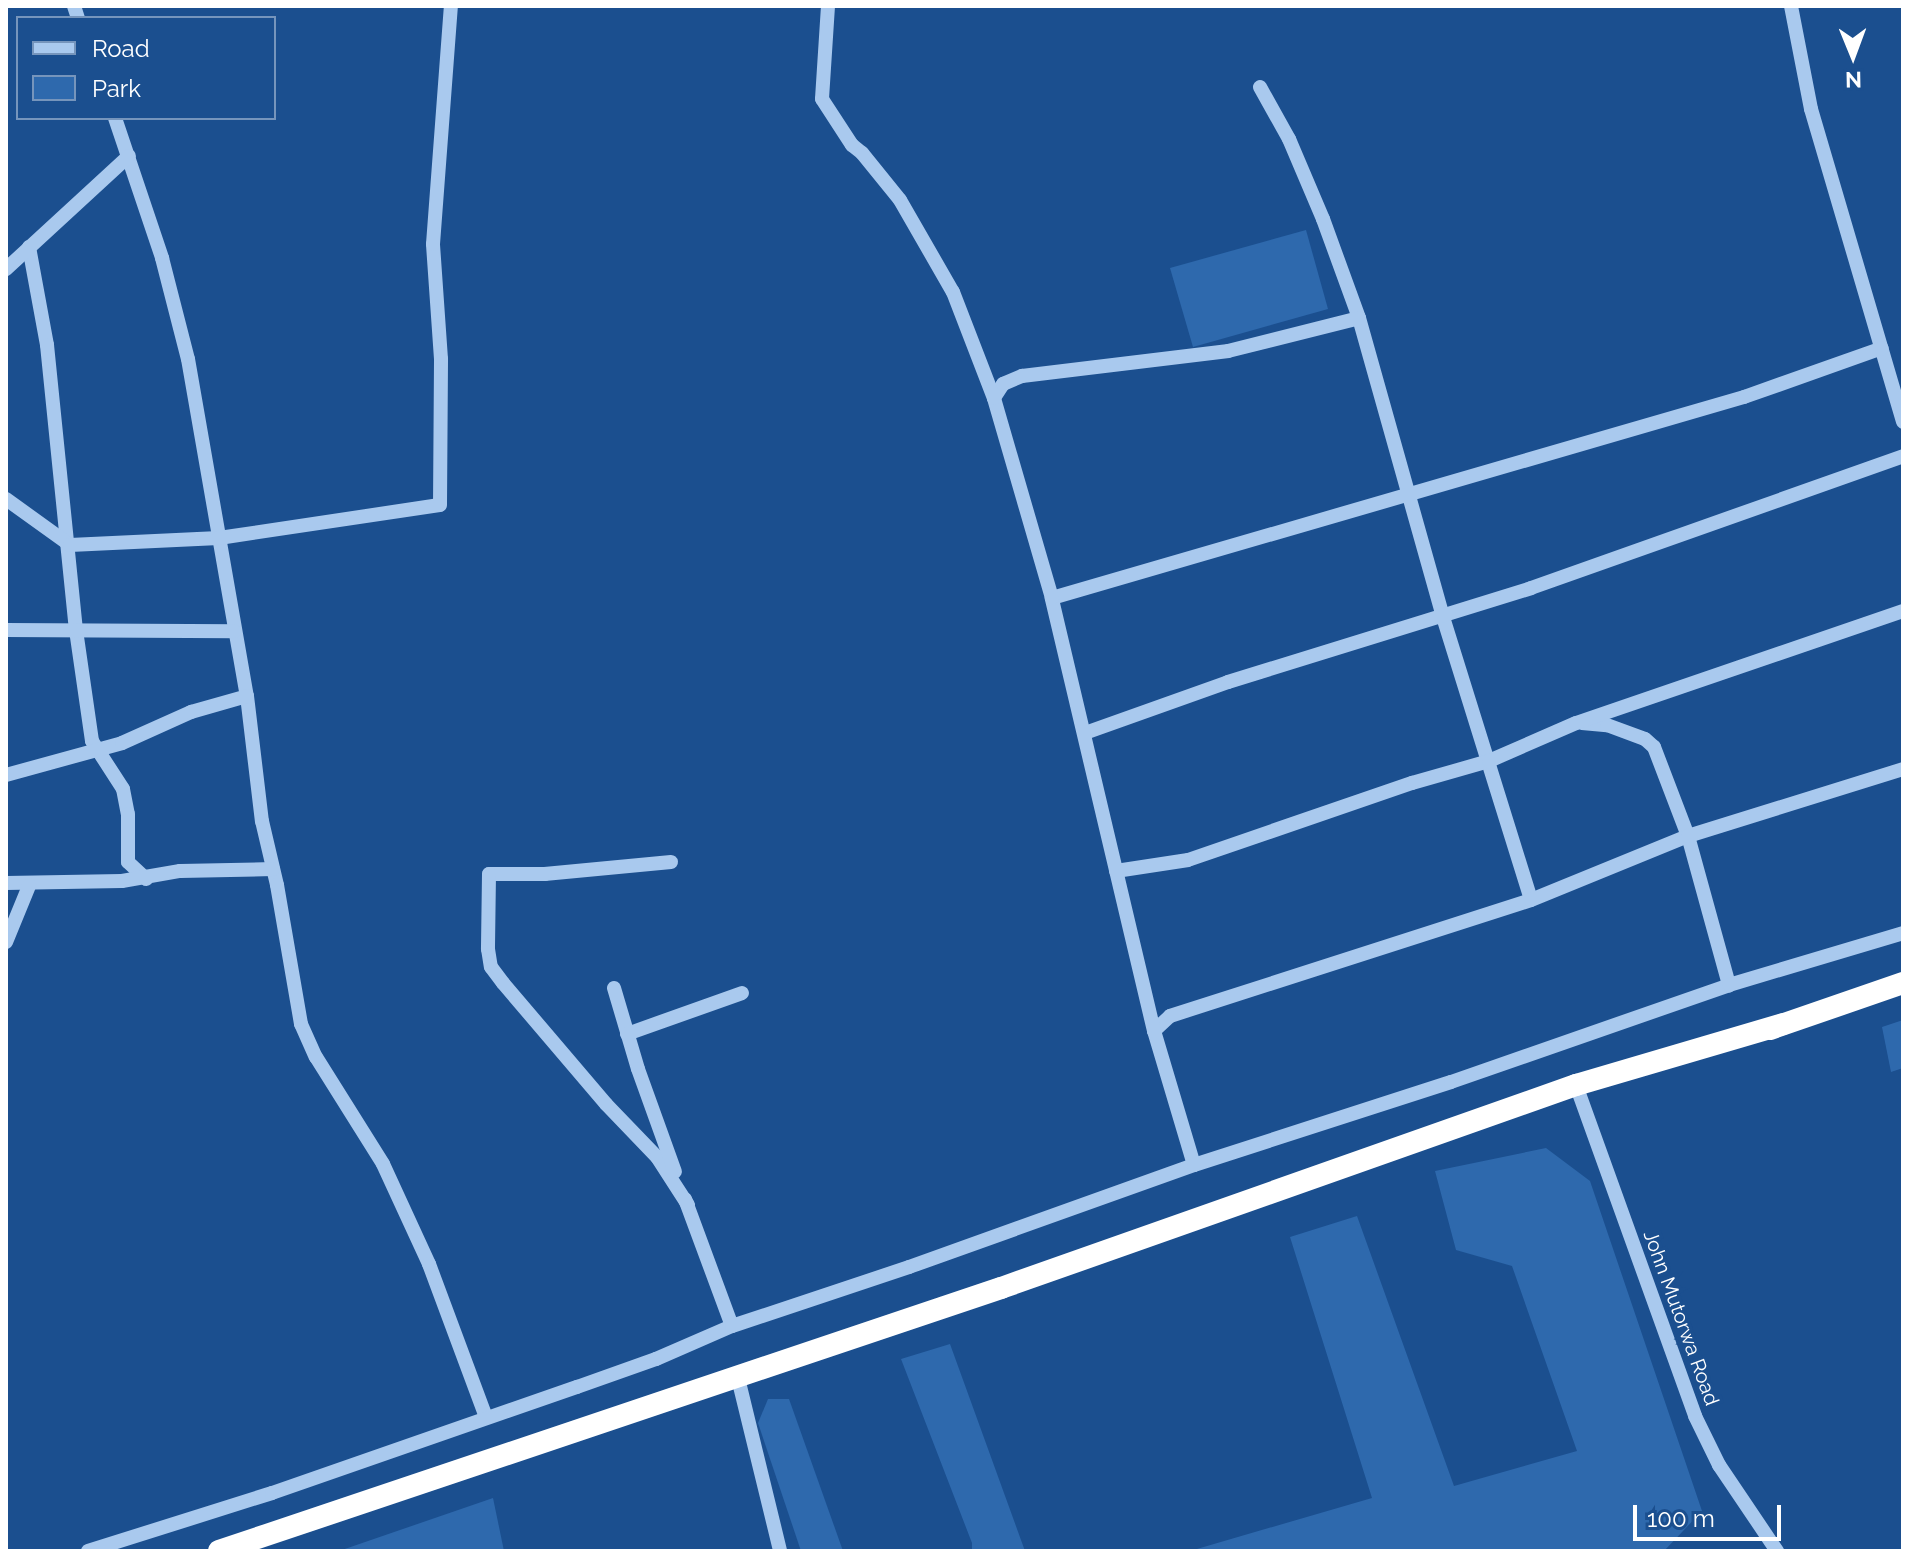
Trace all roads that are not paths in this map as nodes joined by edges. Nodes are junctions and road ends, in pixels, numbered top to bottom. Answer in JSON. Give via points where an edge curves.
{"nodes":[{"id":1,"x":451,"y":6,"type":"edge"},
{"id":2,"x":828,"y":6,"type":"edge"},
{"id":3,"x":1791,"y":6,"type":"edge"},
{"id":4,"x":1260,"y":87,"type":"dead end"},
{"id":5,"x":116,"y":120,"type":"edge"},
{"id":6,"x":129,"y":156,"type":"junction"},
{"id":7,"x":29,"y":247,"type":"junction"},
{"id":8,"x":6,"y":269,"type":"edge"},
{"id":9,"x":1359,"y":318,"type":"junction"},
{"id":10,"x":1882,"y":348,"type":"junction"},
{"id":11,"x":994,"y":398,"type":"junction"},
{"id":12,"x":1903,"y":422,"type":"edge"},
{"id":13,"x":1903,"y":456,"type":"edge"},
{"id":14,"x":1409,"y":494,"type":"junction"},
{"id":15,"x":6,"y":499,"type":"edge"},
{"id":16,"x":219,"y":538,"type":"junction"},
{"id":17,"x":70,"y":545,"type":"junction"},
{"id":18,"x":1052,"y":598,"type":"junction"},
{"id":19,"x":1903,"y":611,"type":"edge"},
{"id":20,"x":1443,"y":617,"type":"junction"},
{"id":21,"x":6,"y":630,"type":"edge"},
{"id":22,"x":76,"y":630,"type":"junction"},
{"id":23,"x":234,"y":631,"type":"junction"},
{"id":24,"x":247,"y":696,"type":"junction"},
{"id":25,"x":1576,"y":723,"type":"junction"},
{"id":26,"x":1085,"y":733,"type":"junction"},
{"id":27,"x":95,"y":750,"type":"junction"},
{"id":28,"x":1489,"y":761,"type":"junction"},
{"id":29,"x":1903,"y":769,"type":"edge"},
{"id":30,"x":6,"y":775,"type":"edge"},
{"id":31,"x":1688,"y":836,"type":"junction"},
{"id":32,"x":671,"y":862,"type":"dead end"},
{"id":33,"x":273,"y":869,"type":"junction"},
{"id":34,"x":1116,"y":871,"type":"junction"},
{"id":35,"x":146,"y":879,"type":"junction"},
{"id":36,"x":6,"y":883,"type":"edge"},
{"id":37,"x":29,"y":886,"type":"junction"},
{"id":38,"x":1531,"y":900,"type":"junction"},
{"id":39,"x":1903,"y":933,"type":"edge"},
{"id":40,"x":6,"y":942,"type":"edge"},
{"id":41,"x":1903,"y":983,"type":"edge"},
{"id":42,"x":1729,"y":985,"type":"junction"},
{"id":43,"x":614,"y":988,"type":"dead end"},
{"id":44,"x":742,"y":993,"type":"dead end"},
{"id":45,"x":1154,"y":1031,"type":"junction"},
{"id":46,"x":627,"y":1034,"type":"junction"},
{"id":47,"x":1578,"y":1090,"type":"junction"},
{"id":48,"x":1194,"y":1165,"type":"junction"},
{"id":49,"x":688,"y":1205,"type":"junction"},
{"id":50,"x":732,"y":1326,"type":"junction"},
{"id":51,"x":737,"y":1374,"type":"junction"},
{"id":52,"x":486,"y":1417,"type":"junction"},
{"id":53,"x":88,"y":1551,"type":"edge"},
{"id":54,"x":219,"y":1551,"type":"edge"},
{"id":55,"x":780,"y":1551,"type":"edge"},
{"id":56,"x":1777,"y":1551,"type":"edge"}],
"edges":[{"from":1,"to":16,"type":"street","via":[[433,244],[441,359],[440,505]]},
{"from":2,"to":11,"type":"street","via":[[822,99],[852,145],[900,200],[953,292]]},
{"from":3,"to":10,"type":"street","via":[[1811,109]]},
{"from":4,"to":9,"type":"street","via":[[1289,139]]},
{"from":5,"to":6,"type":"street"},
{"from":6,"to":7,"type":"street"},
{"from":6,"to":16,"type":"street","via":[[188,359]]},
{"from":7,"to":8,"type":"street"},
{"from":7,"to":17,"type":"street","via":[[47,345]]},
{"from":9,"to":11,"type":"street","via":[[1228,351],[1022,376],[1003,384]]},
{"from":9,"to":14,"type":"street"},
{"from":10,"to":12,"type":"street"},
{"from":10,"to":14,"type":"street","via":[[1744,397]]},
{"from":11,"to":18,"type":"street"},
{"from":13,"to":20,"type":"street"},
{"from":14,"to":18,"type":"street"},
{"from":14,"to":20,"type":"street"},
{"from":15,"to":17,"type":"street"},
{"from":16,"to":17,"type":"street"},
{"from":16,"to":23,"type":"street"},
{"from":17,"to":22,"type":"street"},
{"from":18,"to":26,"type":"street"},
{"from":19,"to":25,"type":"street"},
{"from":20,"to":26,"type":"street","via":[[1228,682]]},
{"from":20,"to":28,"type":"street"},
{"from":21,"to":22,"type":"street"},
{"from":22,"to":23,"type":"street"},
{"from":22,"to":27,"type":"street"},
{"from":23,"to":24,"type":"street"},
{"from":24,"to":27,"type":"street"},
{"from":24,"to":33,"type":"street"},
{"from":25,"to":28,"type":"street"},
{"from":25,"to":31,"type":"street","via":[[1607,725],[1654,747]]},
{"from":26,"to":34,"type":"street"},
{"from":27,"to":30,"type":"street"},
{"from":27,"to":35,"type":"street","via":[[123,789],[128,862]]},
{"from":28,"to":34,"type":"street","via":[[1188,860]]},
{"from":28,"to":38,"type":"street"},
{"from":29,"to":31,"type":"street"},
{"from":31,"to":38,"type":"street"},
{"from":31,"to":42,"type":"street"},
{"from":32,"to":49,"type":"street","via":[[489,874],[488,949],[491,967],[503,983],[657,1157]]},
{"from":33,"to":35,"type":"street","via":[[180,871]]},
{"from":33,"to":52,"type":"street","via":[[301,1024],[383,1164],[429,1264]]},
{"from":34,"to":45,"type":"street"},
{"from":35,"to":37,"type":"street"},
{"from":36,"to":37,"type":"street"},
{"from":37,"to":40,"type":"street"},
{"from":38,"to":45,"type":"street","via":[[1170,1016]]},
{"from":39,"to":42,"type":"street"},
{"from":41,"to":47,"type":"highway"},
{"from":42,"to":48,"type":"street"},
{"from":43,"to":46,"type":"street"},
{"from":44,"to":46,"type":"street"},
{"from":45,"to":48,"type":"street"},
{"from":46,"to":49,"type":"street"},
{"from":47,"to":51,"type":"highway"},
{"from":47,"to":56,"type":"street","name":"John Mutorwa Road","via":[[1695,1416],[1719,1465]]},
{"from":48,"to":50,"type":"street"},
{"from":49,"to":50,"type":"street"},
{"from":50,"to":52,"type":"street","via":[[656,1359]]},
{"from":51,"to":54,"type":"highway"},
{"from":51,"to":55,"type":"street"},
{"from":52,"to":53,"type":"street"}]}
